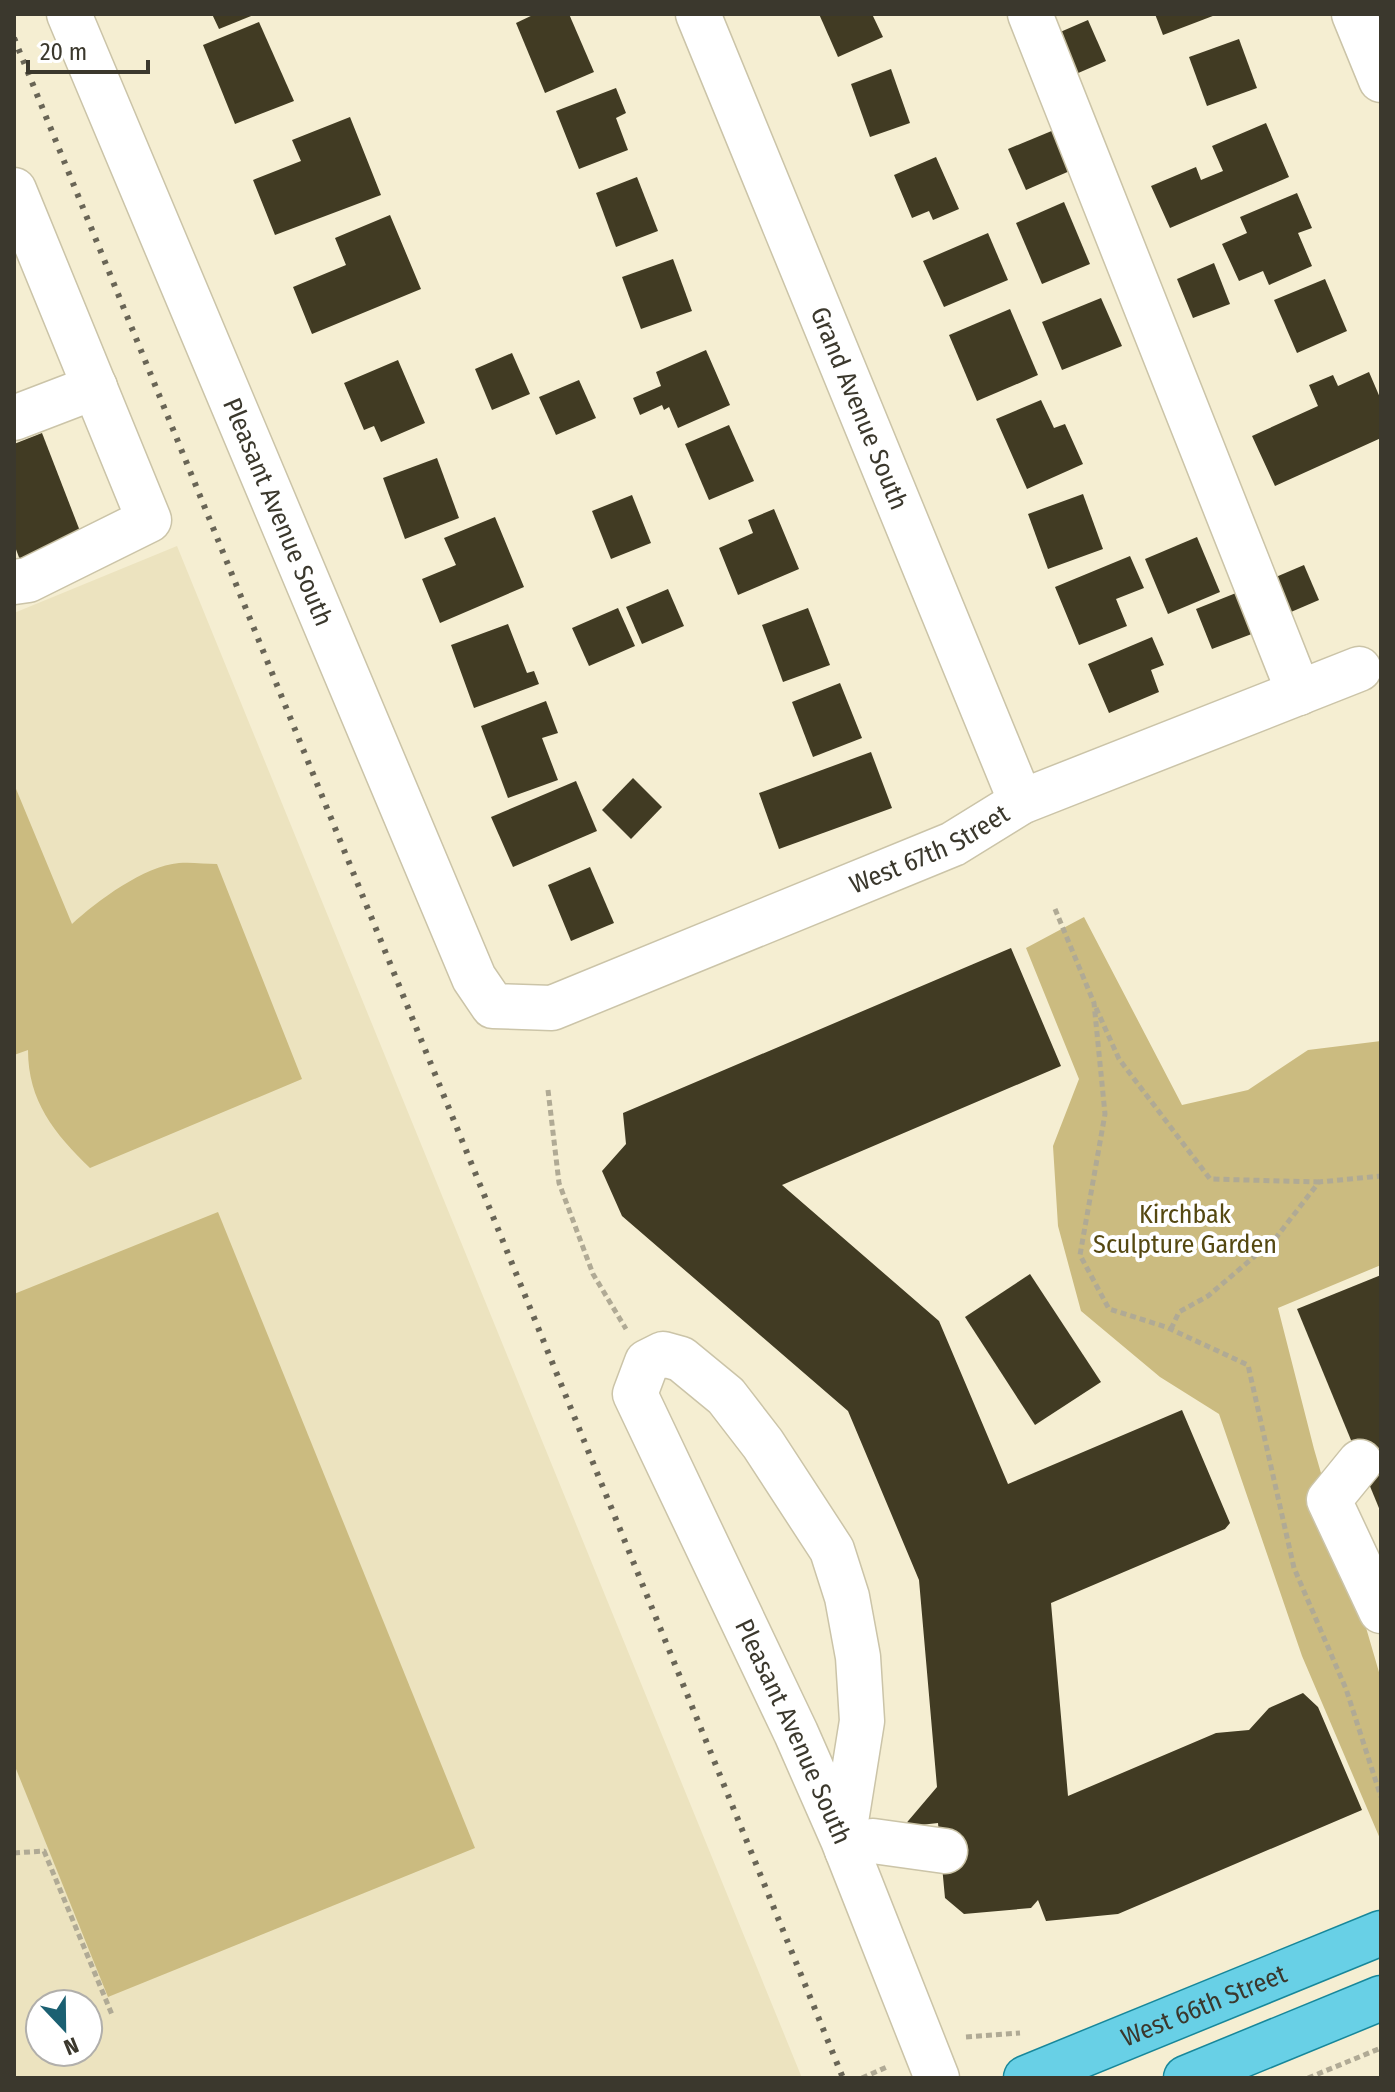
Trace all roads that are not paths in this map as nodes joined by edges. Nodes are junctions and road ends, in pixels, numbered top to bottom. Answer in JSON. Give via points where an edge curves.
{"nodes":[{"id":1,"x":69,"y":14,"type":"edge"},
{"id":2,"x":698,"y":14,"type":"edge"},
{"id":3,"x":1030,"y":14,"type":"edge"},
{"id":4,"x":1354,"y":14,"type":"edge"},
{"id":5,"x":1381,"y":80,"type":"edge"},
{"id":6,"x":16,"y":201,"type":"edge"},
{"id":7,"x":95,"y":387,"type":"junction"},
{"id":8,"x":14,"y":418,"type":"edge"},
{"id":9,"x":14,"y":582,"type":"edge"},
{"id":10,"x":1359,"y":669,"type":"dead end"},
{"id":11,"x":1299,"y":693,"type":"junction"},
{"id":12,"x":1021,"y":802,"type":"junction"},
{"id":13,"x":493,"y":1006,"type":"joint"},
{"id":14,"x":1360,"y":1462,"type":"dead end"},
{"id":15,"x":1371,"y":1562,"type":"edge"},
{"id":16,"x":1381,"y":1611,"type":"edge"},
{"id":17,"x":845,"y":1845,"type":"junction"},
{"id":18,"x":945,"y":1851,"type":"dead end"},
{"id":19,"x":1381,"y":1933,"type":"edge"},
{"id":20,"x":1381,"y":1998,"type":"edge"},
{"id":21,"x":931,"y":2065,"type":"edge"},
{"id":22,"x":1026,"y":2078,"type":"edge"},
{"id":23,"x":1186,"y":2078,"type":"edge"}],
"edges":[{"from":1,"to":13,"type":"street","name":"Pleasant Avenue South","via":[[474,978]]},
{"from":2,"to":12,"type":"street","name":"Grand Avenue South"},
{"from":3,"to":11,"type":"street"},
{"from":4,"to":5,"type":"street"},
{"from":6,"to":7,"type":"street"},
{"from":7,"to":8,"type":"street"},
{"from":7,"to":9,"type":"street","via":[[149,520],[28,580]]},
{"from":10,"to":11,"type":"street","name":"West 67th Street"},
{"from":11,"to":12,"type":"street","name":"West 67th Street"},
{"from":12,"to":13,"type":"street","name":"West 67th Street","via":[[953,844],[552,1008]]},
{"from":14,"to":15,"type":"street","via":[[1329,1500]]},
{"from":15,"to":16,"type":"street"},
{"from":17,"to":17,"type":"street","name":"Pleasant Avenue South","via":[[641,1378],[663,1354],[681,1359],[726,1396],[832,1550],[858,1657],[862,1721]]},
{"from":17,"to":18,"type":"street","via":[[873,1841]]},
{"from":17,"to":21,"type":"street","name":"Pleasant Avenue South"},
{"from":19,"to":22,"type":"main road","name":"West 66th Street"},
{"from":20,"to":23,"type":"main road"}]}
